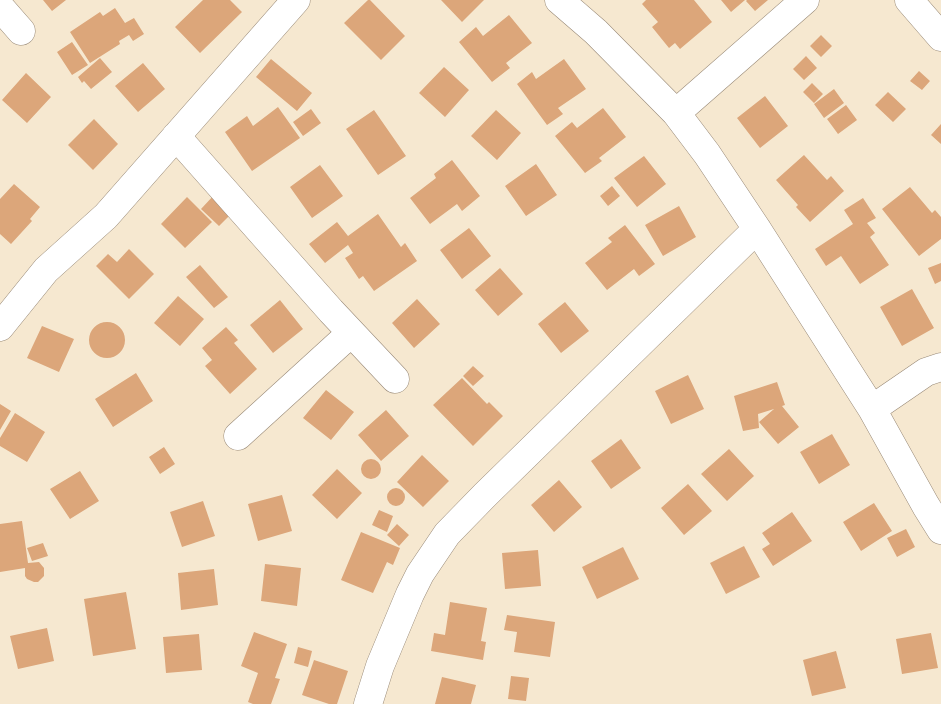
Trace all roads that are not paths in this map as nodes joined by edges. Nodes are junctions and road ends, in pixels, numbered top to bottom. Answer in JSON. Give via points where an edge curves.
{"nodes":[{"id":1,"x":296,"y":0,"type":"edge"},
{"id":2,"x":559,"y":0,"type":"edge"},
{"id":3,"x":805,"y":0,"type":"edge"},
{"id":4,"x":909,"y":0,"type":"edge"},
{"id":5,"x":0,"y":7,"type":"edge"},
{"id":6,"x":21,"y":31,"type":"dead end"},
{"id":7,"x":941,"y":37,"type":"edge"},
{"id":8,"x":676,"y":114,"type":"junction"},
{"id":9,"x":176,"y":136,"type":"junction"},
{"id":10,"x":757,"y":229,"type":"junction"},
{"id":11,"x":0,"y":327,"type":"edge"},
{"id":12,"x":351,"y":333,"type":"junction"},
{"id":13,"x":941,"y":367,"type":"edge"},
{"id":14,"x":394,"y":379,"type":"dead end"},
{"id":15,"x":872,"y":409,"type":"junction"},
{"id":16,"x":238,"y":436,"type":"dead end"},
{"id":17,"x":941,"y":530,"type":"edge"},
{"id":18,"x":368,"y":704,"type":"edge"}],
"edges":[{"from":1,"to":9,"type":"street"},
{"from":2,"to":8,"type":"street","via":[[596,32]]},
{"from":3,"to":8,"type":"street"},
{"from":4,"to":7,"type":"street"},
{"from":5,"to":6,"type":"street"},
{"from":8,"to":10,"type":"street"},
{"from":9,"to":11,"type":"street","via":[[106,216],[46,270]]},
{"from":9,"to":12,"type":"street"},
{"from":10,"to":15,"type":"street"},
{"from":10,"to":18,"type":"street","via":[[447,534],[410,594]]},
{"from":12,"to":14,"type":"street"},
{"from":12,"to":16,"type":"street"},
{"from":13,"to":15,"type":"street","via":[[926,372]]},
{"from":15,"to":17,"type":"street"}]}
